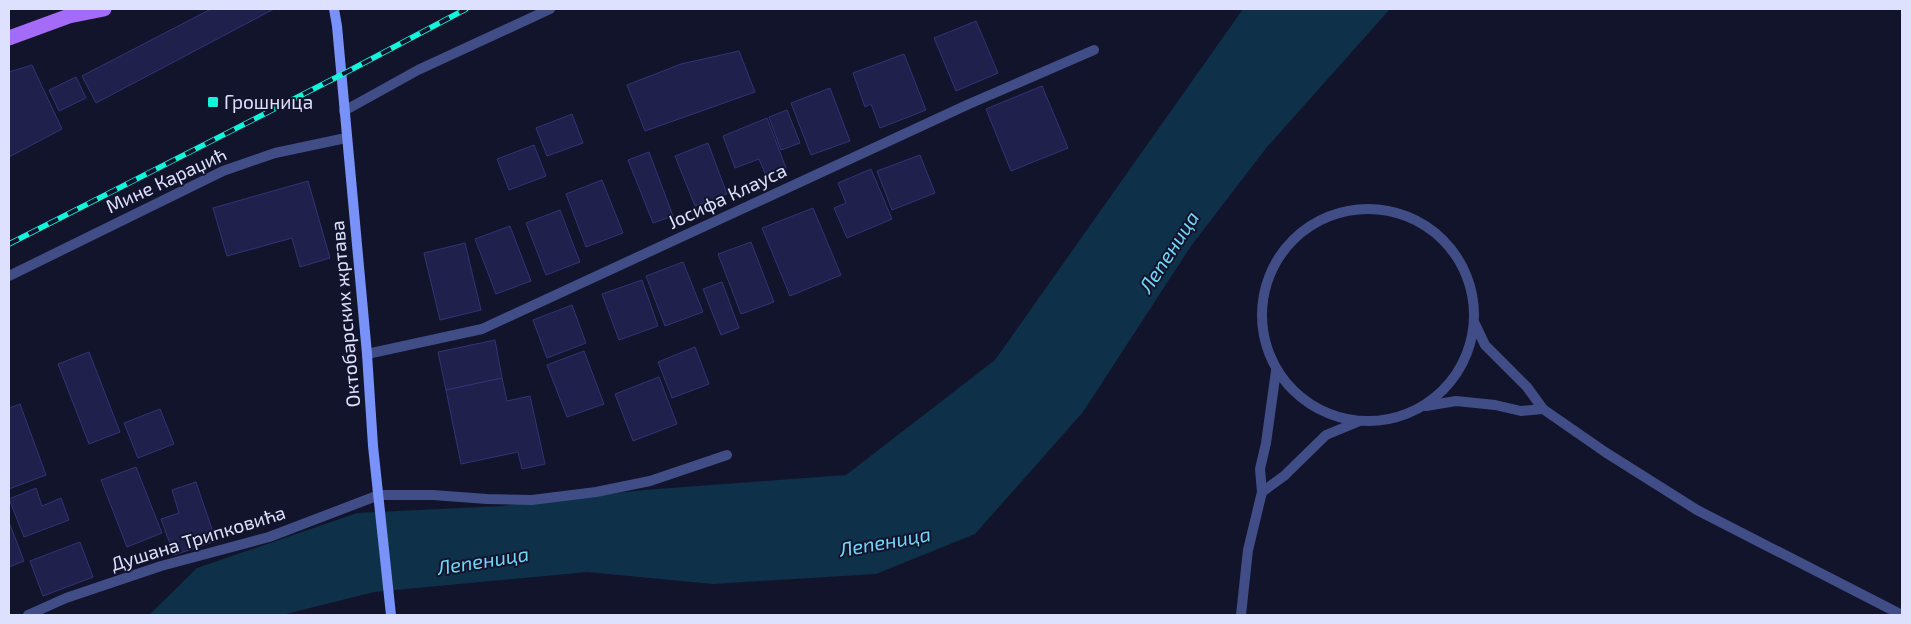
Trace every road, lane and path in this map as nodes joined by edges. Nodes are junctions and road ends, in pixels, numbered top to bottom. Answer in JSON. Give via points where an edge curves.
{"nodes":[{"id":1,"x":104,"y":9,"type":"edge"},
{"id":2,"x":334,"y":9,"type":"edge"},
{"id":3,"x":550,"y":9,"type":"edge"},
{"id":4,"x":74,"y":12,"type":"edge"},
{"id":5,"x":9,"y":38,"type":"edge"},
{"id":6,"x":1094,"y":50,"type":"dead end"},
{"id":7,"x":344,"y":111,"type":"junction"},
{"id":8,"x":346,"y":138,"type":"junction"},
{"id":9,"x":9,"y":276,"type":"edge"},
{"id":10,"x":1475,"y":324,"type":"junction"},
{"id":11,"x":367,"y":354,"type":"junction"},
{"id":12,"x":1276,"y":371,"type":"junction"},
{"id":13,"x":1424,"y":406,"type":"junction"},
{"id":14,"x":1543,"y":408,"type":"junction"},
{"id":15,"x":1360,"y":422,"type":"junction"},
{"id":16,"x":727,"y":455,"type":"dead end"},
{"id":17,"x":1262,"y":492,"type":"junction"},
{"id":18,"x":379,"y":495,"type":"junction"},
{"id":19,"x":391,"y":614,"type":"edge"},
{"id":20,"x":28,"y":615,"type":"edge"},
{"id":21,"x":1241,"y":615,"type":"edge"},
{"id":22,"x":1902,"y":615,"type":"edge"}],
"edges":[{"from":1,"to":4,"type":"main road"},
{"from":2,"to":7,"type":"street","name":"Октобарских жртава"},
{"from":3,"to":7,"type":"street","via":[[418,70]]},
{"from":4,"to":5,"type":"main road"},
{"from":6,"to":11,"type":"street","name":"Јосифа Клауса","via":[[969,104],[482,329]]},
{"from":7,"to":8,"type":"street","name":"Октобарских жртава"},
{"from":8,"to":9,"type":"street","name":"Мине Караџић","via":[[275,153],[223,171]]},
{"from":8,"to":11,"type":"street","name":"Октобарских жртава"},
{"from":10,"to":12,"type":"street","via":[[1473,290],[1460,259],[1438,234],[1410,216],[1377,208],[1344,210],[1312,223],[1286,245],[1268,273],[1261,306],[1264,340]]},
{"from":10,"to":13,"type":"street","via":[[1467,357],[1449,385]]},
{"from":10,"to":14,"type":"street","via":[[1485,345]]},
{"from":11,"to":18,"type":"street","name":"Октобарских жртава"},
{"from":12,"to":15,"type":"street","via":[[1298,396],[1327,414]]},
{"from":12,"to":17,"type":"street","via":[[1260,469]]},
{"from":13,"to":14,"type":"street","via":[[1456,400],[1521,410]]},
{"from":13,"to":15,"type":"street","via":[[1393,419]]},
{"from":14,"to":22,"type":"street","via":[[1697,510]]},
{"from":15,"to":17,"type":"street","via":[[1326,435],[1284,476]]},
{"from":16,"to":18,"type":"street","via":[[650,481],[532,500]]},
{"from":17,"to":21,"type":"street","via":[[1248,550]]},
{"from":18,"to":19,"type":"street","name":"Октобарских жртава"},
{"from":18,"to":20,"type":"street","name":"Душана Трипковића","via":[[269,537],[161,566],[66,598]]}]}
